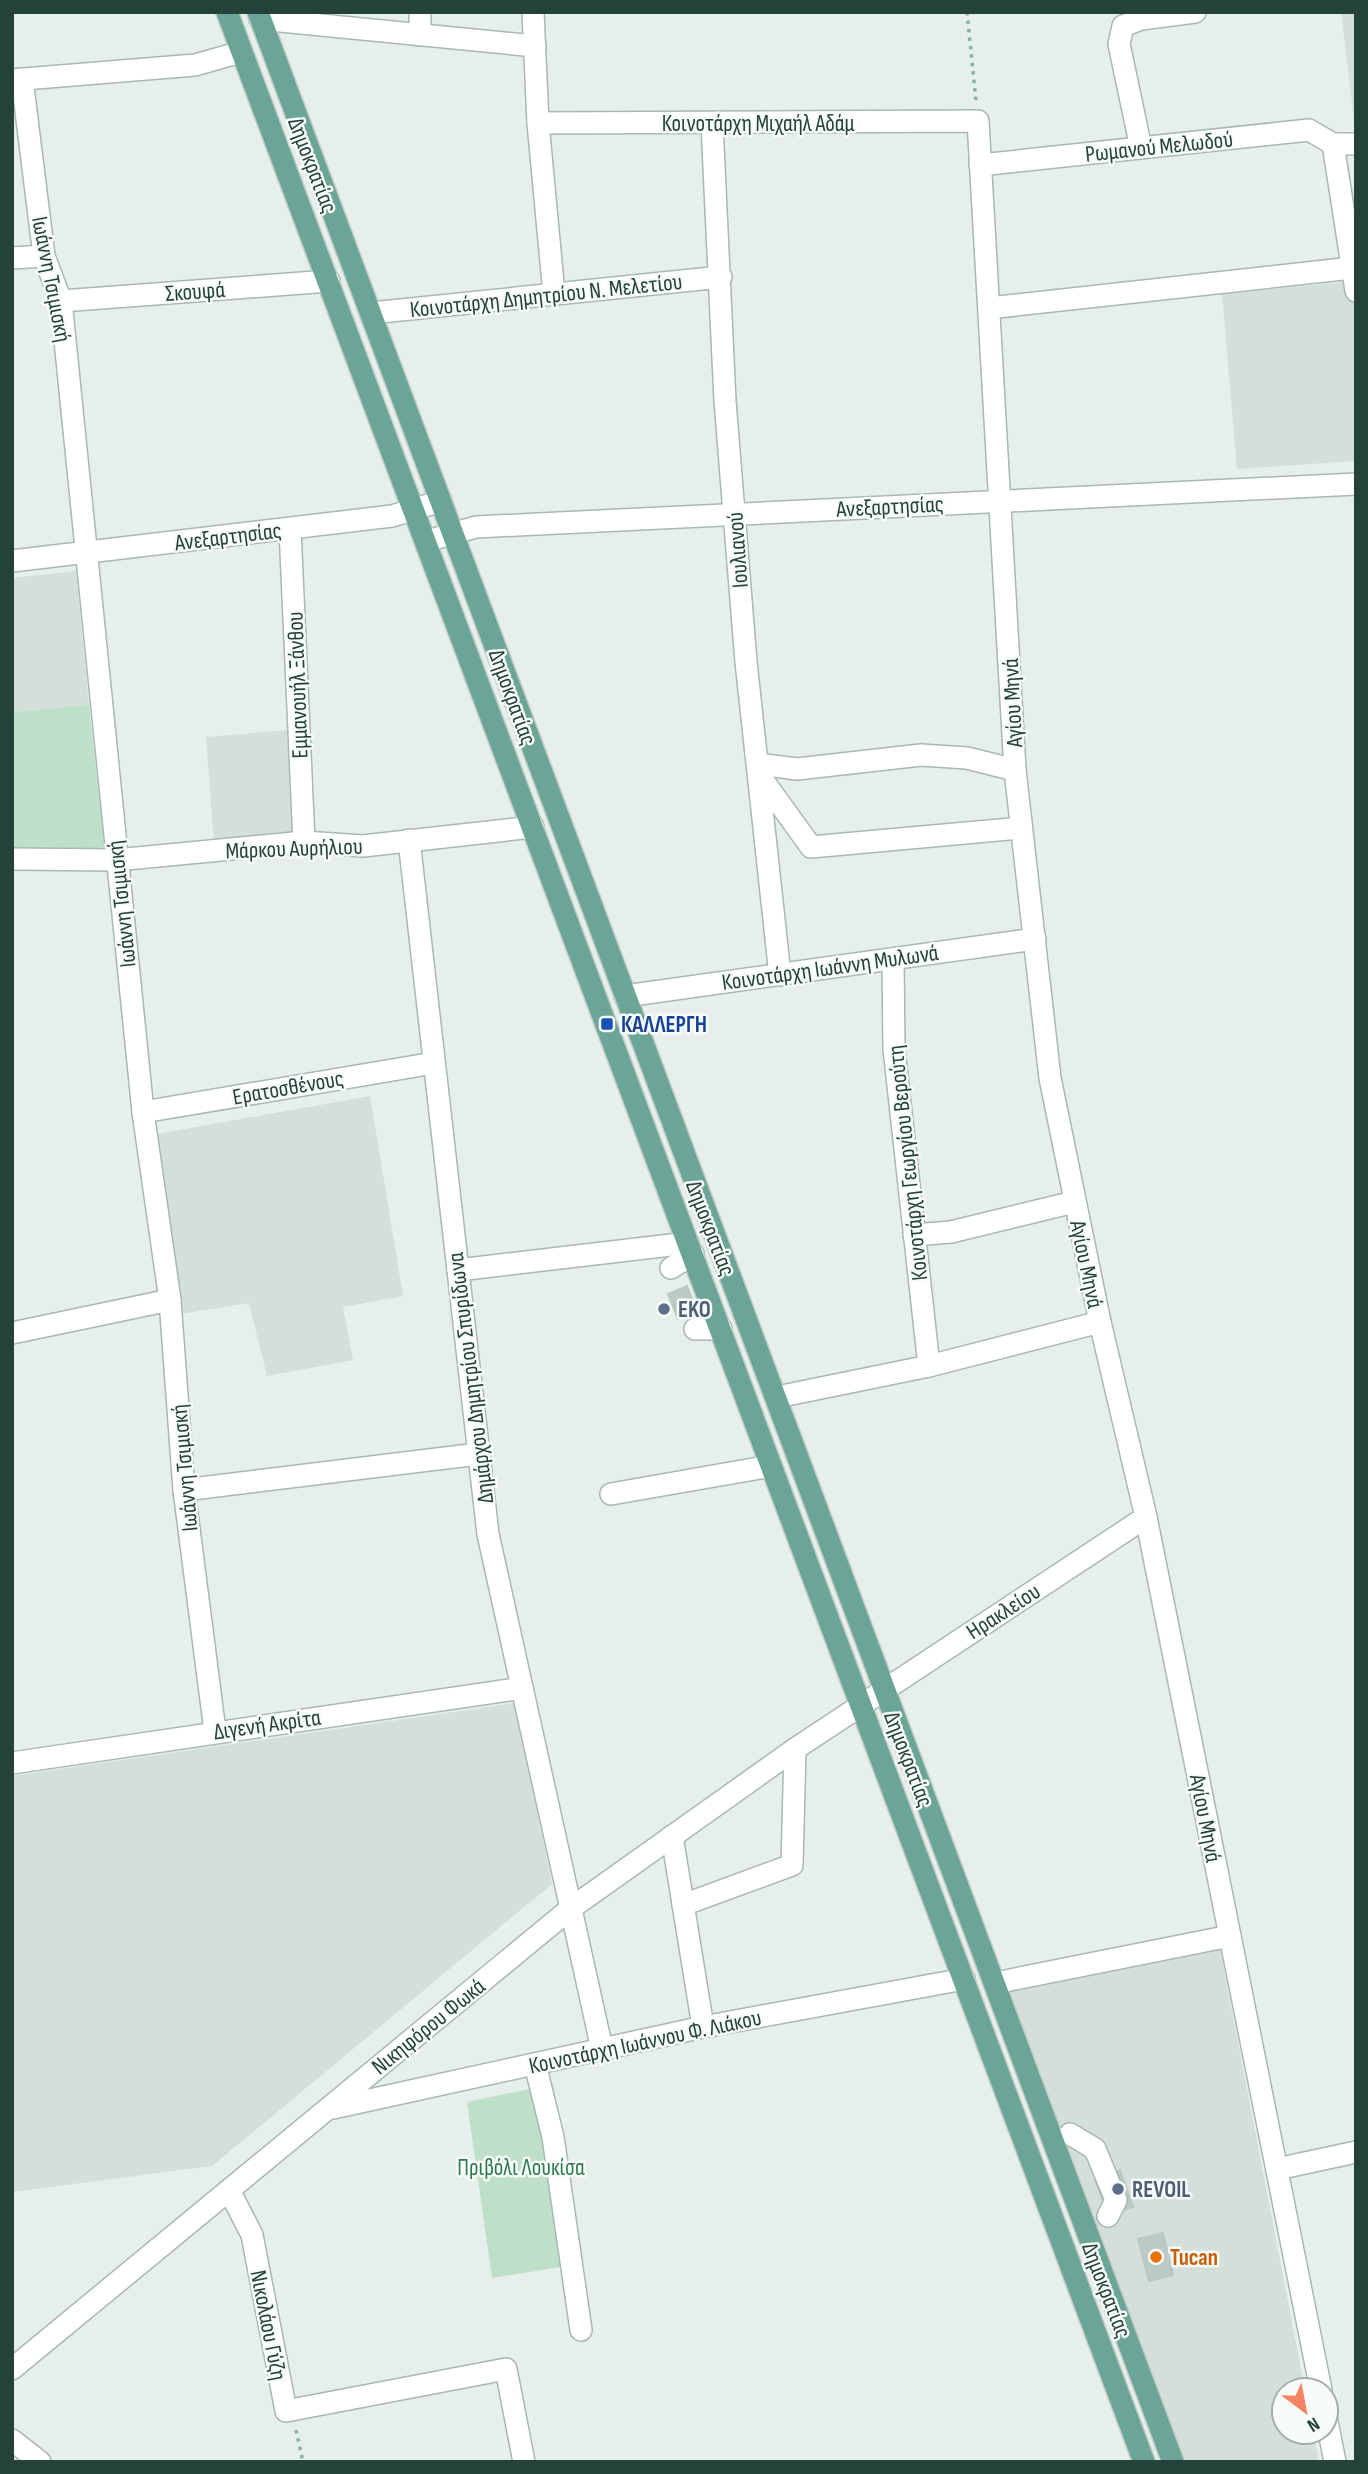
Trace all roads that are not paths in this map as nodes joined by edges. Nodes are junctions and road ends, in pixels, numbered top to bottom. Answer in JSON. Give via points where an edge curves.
{"nodes":[{"id":1,"x":227,"y":12,"type":"edge"},
{"id":2,"x":420,"y":12,"type":"edge"},
{"id":3,"x":533,"y":12,"type":"edge"},
{"id":4,"x":1186,"y":14,"type":"edge"},
{"id":5,"x":259,"y":15,"type":"edge"},
{"id":6,"x":420,"y":35,"type":"junction"},
{"id":7,"x":535,"y":46,"type":"junction"},
{"id":8,"x":241,"y":52,"type":"junction"},
{"id":9,"x":17,"y":80,"type":"edge"},
{"id":10,"x":978,"y":121,"type":"joint"},
{"id":11,"x":538,"y":123,"type":"junction"},
{"id":12,"x":712,"y":124,"type":"junction"},
{"id":13,"x":1333,"y":144,"type":"junction"},
{"id":14,"x":1356,"y":144,"type":"edge"},
{"id":15,"x":1141,"y":148,"type":"junction"},
{"id":16,"x":980,"y":165,"type":"junction"},
{"id":17,"x":44,"y":256,"type":"junction"},
{"id":18,"x":12,"y":258,"type":"edge"},
{"id":19,"x":1352,"y":268,"type":"junction"},
{"id":20,"x":722,"y":277,"type":"junction"},
{"id":21,"x":329,"y":281,"type":"junction"},
{"id":22,"x":1356,"y":291,"type":"edge"},
{"id":23,"x":554,"y":294,"type":"junction"},
{"id":24,"x":61,"y":301,"type":"junction"},
{"id":25,"x":989,"y":307,"type":"junction"},
{"id":26,"x":371,"y":313,"type":"junction"},
{"id":27,"x":1356,"y":484,"type":"edge"},
{"id":28,"x":441,"y":501,"type":"junction"},
{"id":29,"x":1001,"y":501,"type":"junction"},
{"id":30,"x":416,"y":510,"type":"junction"},
{"id":31,"x":734,"y":514,"type":"junction"},
{"id":32,"x":290,"y":529,"type":"junction"},
{"id":33,"x":453,"y":532,"type":"junction"},
{"id":34,"x":427,"y":541,"type":"junction"},
{"id":35,"x":84,"y":554,"type":"junction"},
{"id":36,"x":12,"y":561,"type":"edge"},
{"id":37,"x":1016,"y":770,"type":"junction"},
{"id":38,"x":759,"y":771,"type":"junction"},
{"id":39,"x":533,"y":827,"type":"junction"},
{"id":40,"x":1021,"y":828,"type":"junction"},
{"id":41,"x":409,"y":841,"type":"junction"},
{"id":42,"x":304,"y":842,"type":"junction"},
{"id":43,"x":12,"y":859,"type":"edge"},
{"id":44,"x":116,"y":860,"type":"junction"},
{"id":45,"x":1035,"y":939,"type":"junction"},
{"id":46,"x":893,"y":959,"type":"junction"},
{"id":47,"x":780,"y":975,"type":"junction"},
{"id":48,"x":625,"y":996,"type":"junction"},
{"id":49,"x":434,"y":1063,"type":"junction"},
{"id":50,"x":143,"y":1112,"type":"junction"},
{"id":51,"x":1074,"y":1202,"type":"junction"},
{"id":52,"x":915,"y":1236,"type":"junction"},
{"id":53,"x":690,"y":1249,"type":"junction"},
{"id":54,"x":671,"y":1268,"type":"dead end"},
{"id":55,"x":458,"y":1270,"type":"junction"},
{"id":56,"x":170,"y":1300,"type":"junction"},
{"id":57,"x":1100,"y":1322,"type":"junction"},
{"id":58,"x":695,"y":1329,"type":"dead end"},
{"id":59,"x":720,"y":1329,"type":"junction"},
{"id":60,"x":12,"y":1333,"type":"edge"},
{"id":61,"x":929,"y":1366,"type":"junction"},
{"id":62,"x":777,"y":1397,"type":"junction"},
{"id":63,"x":478,"y":1454,"type":"junction"},
{"id":64,"x":771,"y":1466,"type":"junction"},
{"id":65,"x":184,"y":1490,"type":"junction"},
{"id":66,"x":611,"y":1494,"type":"dead end"},
{"id":67,"x":1146,"y":1517,"type":"junction"},
{"id":68,"x":522,"y":1688,"type":"junction"},
{"id":69,"x":885,"y":1689,"type":"junction"},
{"id":70,"x":860,"y":1706,"type":"junction"},
{"id":71,"x":215,"y":1731,"type":"junction"},
{"id":72,"x":795,"y":1749,"type":"junction"},
{"id":73,"x":12,"y":1763,"type":"edge"},
{"id":74,"x":672,"y":1836,"type":"junction"},
{"id":75,"x":683,"y":1905,"type":"junction"},
{"id":76,"x":570,"y":1909,"type":"junction"},
{"id":77,"x":1230,"y":1937,"type":"junction"},
{"id":78,"x":964,"y":1979,"type":"junction"},
{"id":79,"x":995,"y":1983,"type":"junction"},
{"id":80,"x":703,"y":2027,"type":"junction"},
{"id":81,"x":602,"y":2049,"type":"junction"},
{"id":82,"x":535,"y":2064,"type":"junction"},
{"id":83,"x":327,"y":2109,"type":"junction"},
{"id":84,"x":1070,"y":2134,"type":"dead end"},
{"id":85,"x":1356,"y":2152,"type":"edge"},
{"id":86,"x":1277,"y":2169,"type":"junction"},
{"id":87,"x":229,"y":2190,"type":"junction"},
{"id":88,"x":1108,"y":2216,"type":"dead end"},
{"id":89,"x":581,"y":2330,"type":"dead end"},
{"id":90,"x":12,"y":2369,"type":"edge"},
{"id":91,"x":1318,"y":2376,"type":"edge"},
{"id":92,"x":12,"y":2440,"type":"edge"},
{"id":93,"x":40,"y":2462,"type":"edge"},
{"id":94,"x":524,"y":2462,"type":"edge"},
{"id":95,"x":1144,"y":2462,"type":"edge"},
{"id":96,"x":1174,"y":2462,"type":"edge"}],
"edges":[{"from":1,"to":8,"type":"main road","name":"Δημοκρατίας"},
{"from":2,"to":6,"type":"street"},
{"from":3,"to":7,"type":"street"},
{"from":4,"to":15,"type":"street","via":[[1141,19],[1124,26],[1119,44]]},
{"from":5,"to":6,"type":"street"},
{"from":5,"to":26,"type":"main road","name":"Δημοκρατίας"},
{"from":6,"to":7,"type":"street"},
{"from":7,"to":11,"type":"street"},
{"from":8,"to":9,"type":"street","via":[[195,65]]},
{"from":8,"to":21,"type":"main road","name":"Δημοκρατίας"},
{"from":9,"to":17,"type":"street","name":"Ιωάννη Τσιμισκή"},
{"from":10,"to":12,"type":"street","name":"Κοινοτάρχη Μιχαήλ Αδάμ"},
{"from":10,"to":16,"type":"street","name":"Αγίου Μηνά"},
{"from":11,"to":12,"type":"street","name":"Κοινοτάρχη Μιχαήλ Αδάμ"},
{"from":11,"to":23,"type":"street"},
{"from":12,"to":20,"type":"street","name":"Ιουλιανού"},
{"from":13,"to":14,"type":"street"},
{"from":13,"to":15,"type":"street","name":"Ρωμανού Μελωδού","via":[[1309,130]]},
{"from":13,"to":19,"type":"street"},
{"from":15,"to":16,"type":"street","name":"Ρωμανού Μελωδού"},
{"from":16,"to":25,"type":"street","name":"Αγίου Μηνά"},
{"from":17,"to":18,"type":"street"},
{"from":17,"to":24,"type":"street","name":"Ιωάννη Τσιμισκή"},
{"from":19,"to":22,"type":"street"},
{"from":19,"to":25,"type":"street"},
{"from":20,"to":23,"type":"street","name":"Κοινοτάρχη Δημητρίου Ν. Μελετίου"},
{"from":20,"to":31,"type":"street","name":"Ιουλιανού"},
{"from":21,"to":24,"type":"street","name":"Σκουφά"},
{"from":21,"to":30,"type":"main road","name":"Δημοκρατίας"},
{"from":23,"to":26,"type":"street","name":"Κοινοτάρχη Δημητρίου Ν. Μελετίου"},
{"from":24,"to":35,"type":"street","name":"Ιωάννη Τσιμισκή"},
{"from":25,"to":29,"type":"street","name":"Αγίου Μηνά"},
{"from":26,"to":28,"type":"main road","name":"Δημοκρατίας"},
{"from":27,"to":29,"type":"street","name":"Ανεξαρτησίας"},
{"from":28,"to":30,"type":"street","name":"Ανεξαρτησίας"},
{"from":28,"to":33,"type":"main road","name":"Δημοκρατίας"},
{"from":29,"to":31,"type":"street","name":"Ανεξαρτησίας"},
{"from":29,"to":37,"type":"street","name":"Αγίου Μηνά"},
{"from":30,"to":32,"type":"street","name":"Ανεξαρτησίας"},
{"from":30,"to":34,"type":"main road","name":"Δημοκρατίας"},
{"from":31,"to":33,"type":"street","name":"Ανεξαρτησίας","via":[[476,527]]},
{"from":31,"to":38,"type":"street","name":"Ιουλιανού"},
{"from":32,"to":35,"type":"street","name":"Ανεξαρτησίας"},
{"from":32,"to":42,"type":"street","name":"Εμμανουήλ Ξάνθου"},
{"from":33,"to":34,"type":"street","name":"Ανεξαρτησίας"},
{"from":33,"to":48,"type":"main road","name":"Δημοκρατίας"},
{"from":34,"to":39,"type":"main road","name":"Δημοκρατίας"},
{"from":35,"to":36,"type":"street","name":"Ανεξαρτησίας"},
{"from":35,"to":44,"type":"street","name":"Ιωάννη Τσιμισκή"},
{"from":37,"to":38,"type":"street","via":[[967,758],[922,755]]},
{"from":37,"to":40,"type":"street","name":"Αγίου Μηνά"},
{"from":38,"to":40,"type":"street","via":[[811,847]]},
{"from":38,"to":47,"type":"street","name":"Ιουλιανού"},
{"from":39,"to":41,"type":"street","name":"Μάρκου Αυρήλιου"},
{"from":39,"to":53,"type":"main road","name":"Δημοκρατίας"},
{"from":40,"to":45,"type":"street","name":"Αγίου Μηνά"},
{"from":41,"to":42,"type":"street","name":"Μάρκου Αυρήλιου","via":[[363,846]]},
{"from":41,"to":49,"type":"street","name":"Δημάρχου Δημητρίου Σπυρίδωνα"},
{"from":42,"to":44,"type":"street","name":"Μάρκου Αυρήλιου"},
{"from":43,"to":44,"type":"street","name":"Μάρκου Αυρήλιου"},
{"from":44,"to":50,"type":"street","name":"Ιωάννη Τσιμισκή"},
{"from":45,"to":46,"type":"street","name":"Κοινοτάρχη Ιωάννη Μυλωνά"},
{"from":45,"to":51,"type":"street","name":"Αγίου Μηνά","via":[[1050,1078]]},
{"from":46,"to":47,"type":"street","name":"Κοινοτάρχη Ιωάννη Μυλωνά"},
{"from":46,"to":52,"type":"street","name":"Κοινοτάρχη Γεωργίου Βερούτη","via":[[894,1049]]},
{"from":47,"to":48,"type":"street","name":"Κοινοτάρχη Ιωάννη Μυλωνά"},
{"from":48,"to":62,"type":"main road","name":"Δημοκρατίας"},
{"from":49,"to":50,"type":"street","name":"Ερατοσθένους"},
{"from":49,"to":55,"type":"street","name":"Δημάρχου Δημητρίου Σπυρίδωνα"},
{"from":50,"to":56,"type":"street","name":"Ιωάννη Τσιμισκή"},
{"from":51,"to":52,"type":"street","via":[[951,1233]]},
{"from":51,"to":57,"type":"street","name":"Αγίου Μηνά"},
{"from":52,"to":61,"type":"street","name":"Κοινοτάρχη Γεωργίου Βερούτη"},
{"from":53,"to":54,"type":"street"},
{"from":53,"to":55,"type":"street"},
{"from":53,"to":59,"type":"main road","name":"Δημοκρατίας"},
{"from":55,"to":63,"type":"street","name":"Δημάρχου Δημητρίου Σπυρίδωνα"},
{"from":56,"to":60,"type":"street"},
{"from":56,"to":65,"type":"street","name":"Ιωάννη Τσιμισκή"},
{"from":57,"to":61,"type":"street"},
{"from":57,"to":67,"type":"street","name":"Αγίου Μηνά"},
{"from":58,"to":59,"type":"street"},
{"from":59,"to":64,"type":"main road","name":"Δημοκρατίας"},
{"from":61,"to":62,"type":"street"},
{"from":62,"to":69,"type":"main road","name":"Δημοκρατίας"},
{"from":63,"to":65,"type":"street"},
{"from":63,"to":68,"type":"street","name":"Δημάρχου Δημητρίου Σπυρίδωνα","via":[[488,1534]]},
{"from":64,"to":66,"type":"street"},
{"from":64,"to":70,"type":"main road","name":"Δημοκρατίας"},
{"from":65,"to":71,"type":"street","name":"Ιωάννη Τσιμισκή"},
{"from":67,"to":69,"type":"street","name":"Ηρακλείου"},
{"from":67,"to":77,"type":"street","name":"Αγίου Μηνά"},
{"from":68,"to":71,"type":"street","name":"Διγενή Ακρίτα"},
{"from":68,"to":76,"type":"street","name":"Δημάρχου Δημητρίου Σπυρίδωνα"},
{"from":69,"to":70,"type":"street","name":"Ηρακλείου"},
{"from":69,"to":79,"type":"main road","name":"Δημοκρατίας"},
{"from":70,"to":72,"type":"street","name":"Νικηφόρου Φωκά"},
{"from":70,"to":78,"type":"main road","name":"Δημοκρατίας"},
{"from":71,"to":73,"type":"street","name":"Διγενή Ακρίτα"},
{"from":72,"to":74,"type":"street","name":"Νικηφόρου Φωκά"},
{"from":72,"to":75,"type":"street","via":[[792,1865]]},
{"from":74,"to":75,"type":"street"},
{"from":74,"to":76,"type":"street","name":"Νικηφόρου Φωκά"},
{"from":75,"to":80,"type":"street"},
{"from":76,"to":81,"type":"street","name":"Δημάρχου Δημητρίου Σπυρίδωνα"},
{"from":76,"to":83,"type":"street","name":"Νικηφόρου Φωκά"},
{"from":77,"to":79,"type":"street"},
{"from":77,"to":86,"type":"street","name":"Αγίου Μηνά"},
{"from":78,"to":80,"type":"street","name":"Κοινοτάρχη Ιωάννου Φ. Λιάκου"},
{"from":78,"to":95,"type":"main road","name":"Δημοκρατίας"},
{"from":79,"to":96,"type":"main road","name":"Δημοκρατίας"},
{"from":80,"to":81,"type":"street","name":"Κοινοτάρχη Ιωάννου Φ. Λιάκου"},
{"from":81,"to":82,"type":"street","name":"Κοινοτάρχη Ιωάννου Φ. Λιάκου"},
{"from":82,"to":83,"type":"street","name":"Κοινοτάρχη Ιωάννου Φ. Λιάκου"},
{"from":82,"to":89,"type":"street","via":[[553,2137]]},
{"from":83,"to":87,"type":"street","name":"Νικηφόρου Φωκά"},
{"from":84,"to":88,"type":"street","via":[[1095,2148],[1116,2200]]},
{"from":85,"to":86,"type":"street"},
{"from":86,"to":91,"type":"street","name":"Αγίου Μηνά"},
{"from":87,"to":90,"type":"street","name":"Νικηφόρου Φωκά"},
{"from":87,"to":94,"type":"street","name":"Νικολάου Γύζη","via":[[252,2235],[286,2411],[506,2369]]},
{"from":92,"to":93,"type":"street"}]}
